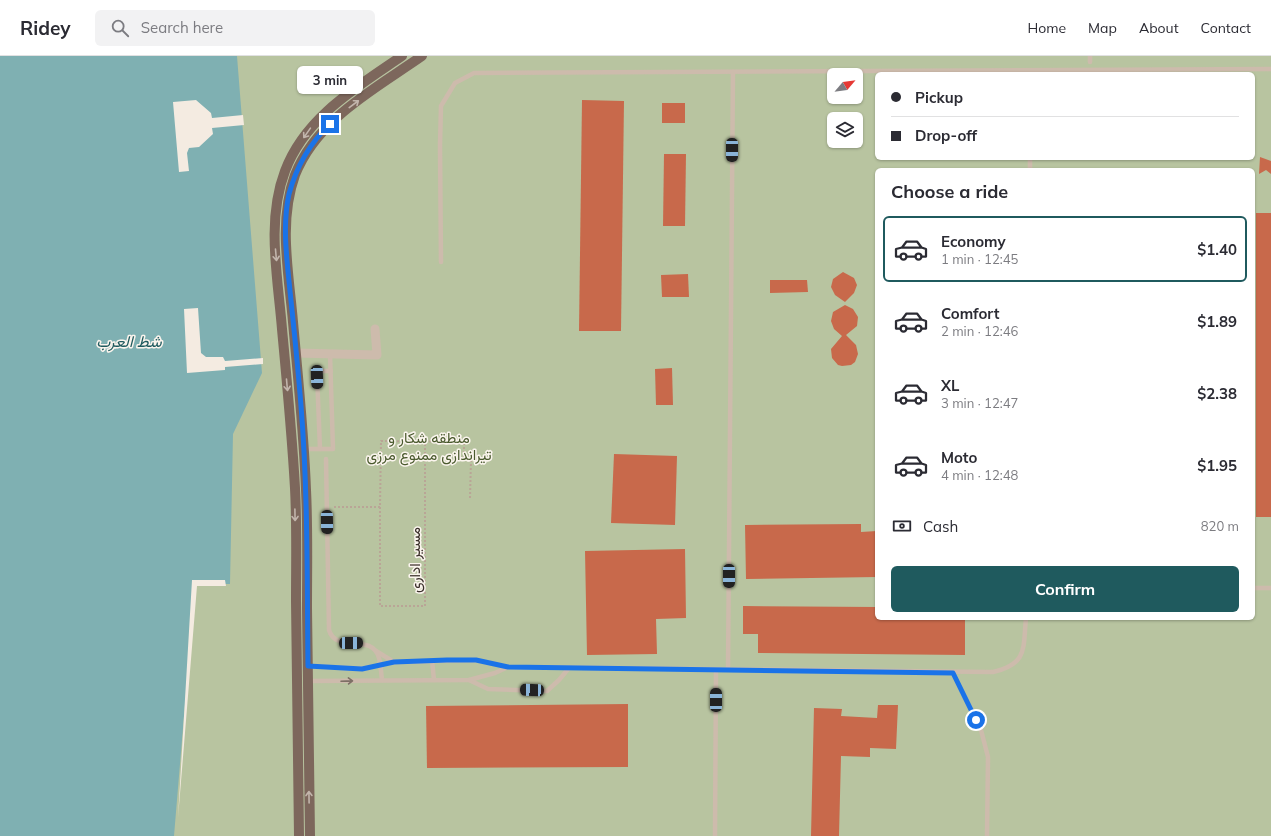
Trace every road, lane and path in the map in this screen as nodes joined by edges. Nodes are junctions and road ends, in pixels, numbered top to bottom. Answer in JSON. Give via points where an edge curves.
{"nodes":[{"id":1,"x":402,"y":56,"type":"edge"},
{"id":2,"x":422,"y":56,"type":"edge"},
{"id":3,"x":1090,"y":56,"type":"edge"},
{"id":4,"x":1090,"y":62,"type":"dead end"},
{"id":5,"x":1271,"y":70,"type":"edge"},
{"id":6,"x":733,"y":72,"type":"junction"},
{"id":7,"x":875,"y":72,"type":"edge"},
{"id":8,"x":1110,"y":72,"type":"edge"},
{"id":9,"x":442,"y":262,"type":"dead end"},
{"id":10,"x":376,"y":329,"type":"dead end"},
{"id":11,"x":296,"y":353,"type":"junction"},
{"id":12,"x":330,"y":354,"type":"junction"},
{"id":13,"x":331,"y":371,"type":"junction"},
{"id":14,"x":425,"y":442,"type":"junction"},
{"id":15,"x":303,"y":449,"type":"junction"},
{"id":16,"x":320,"y":449,"type":"junction"},
{"id":17,"x":326,"y":459,"type":"dead end"},
{"id":18,"x":470,"y":498,"type":"dead end"},
{"id":19,"x":327,"y":507,"type":"junction"},
{"id":20,"x":380,"y":507,"type":"junction"},
{"id":21,"x":1255,"y":588,"type":"edge"},
{"id":22,"x":1271,"y":588,"type":"edge"},
{"id":23,"x":1026,"y":620,"type":"edge"},
{"id":24,"x":374,"y":650,"type":"junction"},
{"id":25,"x":432,"y":660,"type":"junction"},
{"id":26,"x":394,"y":662,"type":"junction"},
{"id":27,"x":380,"y":665,"type":"junction"},
{"id":28,"x":308,"y":666,"type":"junction"},
{"id":29,"x":508,"y":667,"type":"junction"},
{"id":30,"x":569,"y":668,"type":"junction"},
{"id":31,"x":716,"y":670,"type":"junction"},
{"id":32,"x":728,"y":670,"type":"junction"},
{"id":33,"x":953,"y":673,"type":"junction"},
{"id":34,"x":382,"y":680,"type":"junction"},
{"id":35,"x":434,"y":680,"type":"junction"},
{"id":36,"x":469,"y":680,"type":"junction"},
{"id":37,"x":308,"y":681,"type":"junction"},
{"id":38,"x":298,"y":836,"type":"edge"},
{"id":39,"x":310,"y":836,"type":"edge"},
{"id":40,"x":715,"y":836,"type":"edge"},
{"id":41,"x":987,"y":836,"type":"edge"}],
"edges":[{"from":1,"to":38,"type":"main road","one_way":true,"via":[[331,107],[312,126],[285,170],[278,192],[275,250],[295,490]]},
{"from":11,"to":2,"type":"main road","one_way":true,"via":[[286,249],[289,195],[296,174],[320,133],[338,116]]},
{"from":3,"to":4,"type":"lane"},
{"from":5,"to":8,"type":"lane"},
{"from":6,"to":7,"type":"lane"},
{"from":6,"to":9,"type":"lane","via":[[486,72],[464,77],[455,83],[441,106]]},
{"from":6,"to":32,"type":"lane"},
{"from":10,"to":12,"type":"street","via":[[377,355]]},
{"from":11,"to":12,"type":"street"},
{"from":11,"to":15,"type":"main road"},
{"from":12,"to":13,"type":"lane"},
{"from":13,"to":16,"type":"lane","via":[[320,371],[317,374]]},
{"from":13,"to":16,"type":"lane","via":[[333,449]]},
{"from":14,"to":18,"type":"path","name":"مسیر اداری","via":[[464,442],[464,460],[471,460]]},
{"from":14,"to":20,"type":"path","name":"مسیر اداری","via":[[381,441]]},
{"from":14,"to":20,"type":"path","name":"مسیر اداری","via":[[425,606],[380,606]]},
{"from":15,"to":16,"type":"lane"},
{"from":15,"to":28,"type":"main road","via":[[306,490]]},
{"from":17,"to":19,"type":"lane"},
{"from":19,"to":20,"type":"path"},
{"from":19,"to":24,"type":"lane","via":[[330,635],[337,642],[360,643]]},
{"from":21,"to":22,"type":"lane"},
{"from":23,"to":33,"type":"lane","via":[[1025,646],[1019,659],[1008,669]]},
{"from":24,"to":26,"type":"lane"},
{"from":24,"to":27,"type":"lane","via":[[379,657]]},
{"from":25,"to":26,"type":"lane"},
{"from":25,"to":29,"type":"lane","via":[[476,660]]},
{"from":25,"to":35,"type":"lane"},
{"from":26,"to":27,"type":"lane"},
{"from":27,"to":28,"type":"lane","via":[[362,669]]},
{"from":27,"to":34,"type":"lane"},
{"from":28,"to":37,"type":"main road"},
{"from":29,"to":30,"type":"lane"},
{"from":29,"to":36,"type":"lane"},
{"from":30,"to":31,"type":"lane"},
{"from":30,"to":36,"type":"lane","via":[[547,690],[488,689]]},
{"from":31,"to":32,"type":"lane"},
{"from":31,"to":40,"type":"lane"},
{"from":32,"to":33,"type":"lane"},
{"from":33,"to":41,"type":"lane","via":[[981,730],[988,757]]},
{"from":34,"to":35,"type":"lane"},
{"from":37,"to":34,"type":"lane","one_way":true},
{"from":35,"to":36,"type":"lane"},
{"from":39,"to":37,"type":"main road","one_way":true}]}
